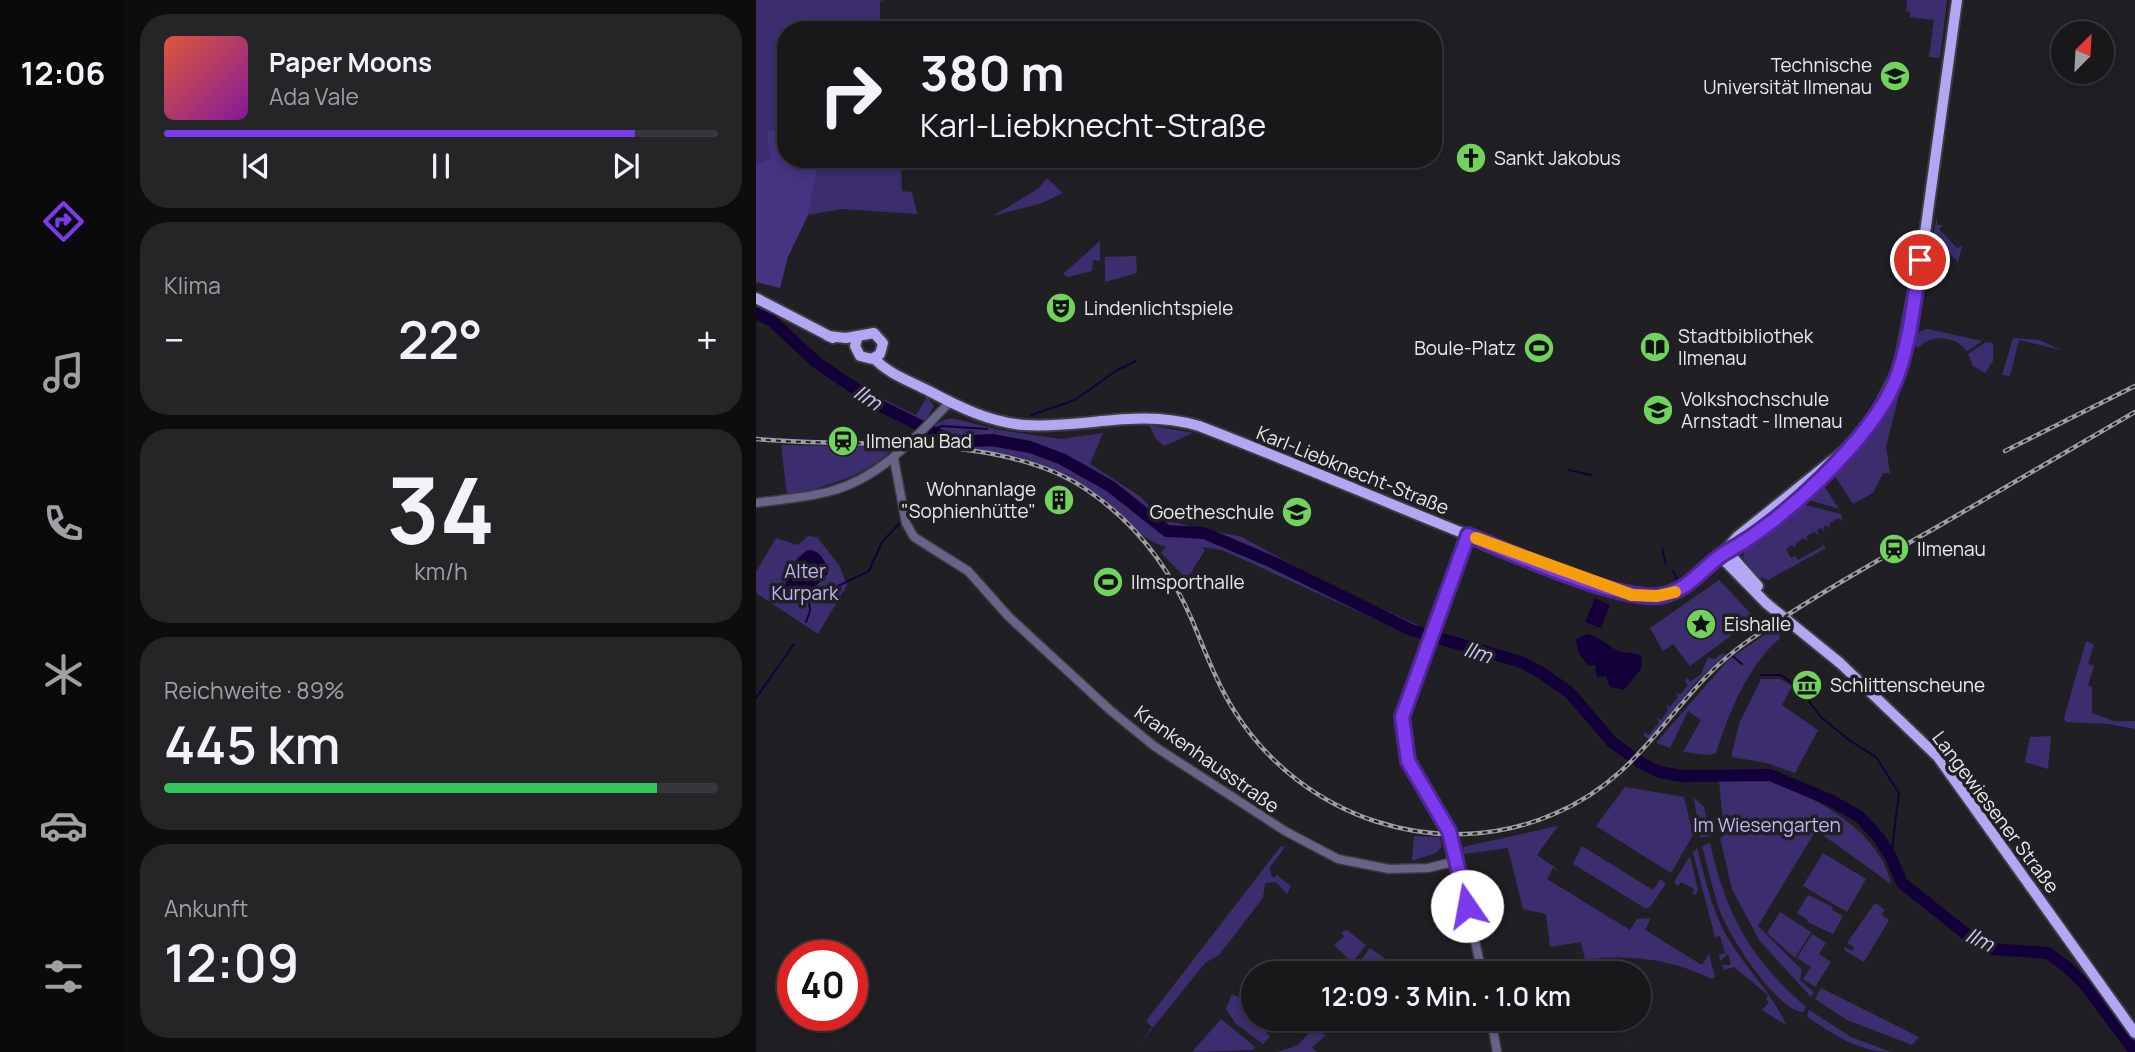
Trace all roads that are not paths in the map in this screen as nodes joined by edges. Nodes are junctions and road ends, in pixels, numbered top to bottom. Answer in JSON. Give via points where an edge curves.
{"nodes":[{"id":1,"x":1957,"y":0,"type":"edge"},
{"id":2,"x":756,"y":298,"type":"edge"},
{"id":3,"x":857,"y":341,"type":"junction"},
{"id":4,"x":877,"y":356,"type":"junction"},
{"id":5,"x":950,"y":402,"type":"junction"},
{"id":6,"x":894,"y":459,"type":"junction"},
{"id":7,"x":756,"y":503,"type":"edge"},
{"id":8,"x":1468,"y":535,"type":"junction"},
{"id":9,"x":1724,"y":554,"type":"junction"},
{"id":10,"x":1457,"y":861,"type":"junction"},
{"id":11,"x":1479,"y":961,"type":"edge"},
{"id":12,"x":1493,"y":1031,"type":"edge"},
{"id":13,"x":2135,"y":1033,"type":"edge"},
{"id":14,"x":1497,"y":1052,"type":"edge"}],
"edges":[{"from":1,"to":9,"type":"main road","name":"Karl-Liebknecht-Straße","via":[[1925,233],[1899,368],[1871,423],[1849,447],[1737,537]]},
{"from":2,"to":3,"type":"main road","via":[[828,335]]},
{"from":3,"to":4,"type":"main road","via":[[863,358]]},
{"from":3,"to":4,"type":"main road","via":[[871,332],[879,336],[883,346]]},
{"from":4,"to":5,"type":"main road","name":"Karl-Liebknecht-Straße","via":[[883,368]]},
{"from":5,"to":6,"type":"street"},
{"from":5,"to":8,"type":"main road","name":"Karl-Liebknecht-Straße","via":[[983,417],[1022,425],[1139,416],[1169,419],[1202,428]]},
{"from":6,"to":7,"type":"street","via":[[832,491]]},
{"from":6,"to":10,"type":"street","name":"Krankenhausstraße","via":[[906,523],[914,537],[968,571],[1009,617],[1154,746],[1332,857],[1371,868],[1428,868]]},
{"from":8,"to":9,"type":"main road","name":"Karl-Liebknecht-Straße","via":[[1641,596],[1673,592]]},
{"from":8,"to":10,"type":"street","via":[[1404,707],[1403,736],[1408,761],[1449,831]]},
{"from":9,"to":13,"type":"main road","name":"Langewiesener Straße","via":[[1773,608],[1840,663],[1938,757]]},
{"from":10,"to":11,"type":"street"},
{"from":12,"to":14,"type":"street"}]}
